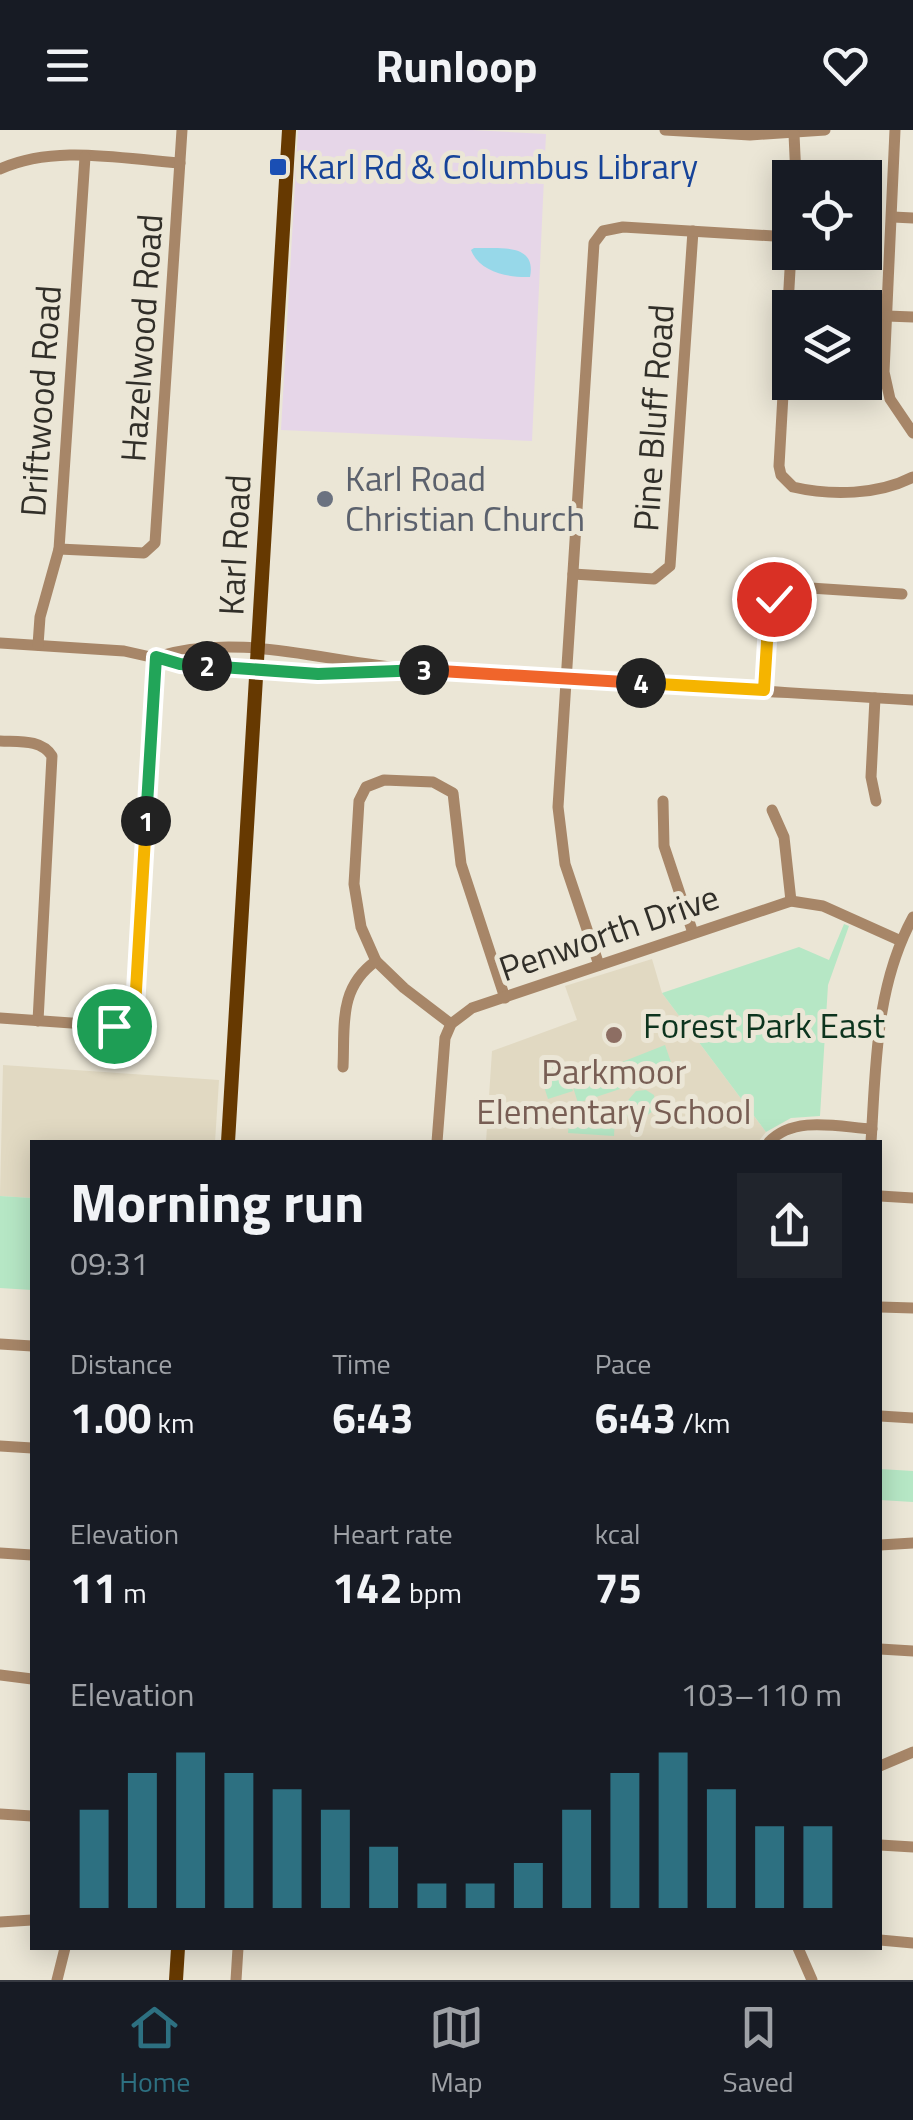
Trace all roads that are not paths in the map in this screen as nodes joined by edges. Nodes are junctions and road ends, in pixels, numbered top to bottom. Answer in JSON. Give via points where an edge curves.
{"nodes":[{"id":1,"x":182,"y":130,"type":"edge"},
{"id":2,"x":289,"y":130,"type":"edge"},
{"id":3,"x":666,"y":130,"type":"edge"},
{"id":4,"x":825,"y":130,"type":"edge"},
{"id":5,"x":895,"y":130,"type":"edge"},
{"id":6,"x":794,"y":134,"type":"junction"},
{"id":7,"x":84,"y":157,"type":"junction"},
{"id":8,"x":795,"y":160,"type":"edge"},
{"id":9,"x":180,"y":163,"type":"junction"},
{"id":10,"x":0,"y":168,"type":"edge"},
{"id":11,"x":893,"y":217,"type":"junction"},
{"id":12,"x":913,"y":218,"type":"edge"},
{"id":13,"x":693,"y":232,"type":"junction"},
{"id":14,"x":772,"y":236,"type":"edge"},
{"id":15,"x":790,"y":270,"type":"edge"},
{"id":16,"x":887,"y":316,"type":"junction"},
{"id":17,"x":913,"y":318,"type":"edge"},
{"id":18,"x":913,"y":433,"type":"edge"},
{"id":19,"x":913,"y":477,"type":"edge"},
{"id":20,"x":59,"y":549,"type":"junction"},
{"id":21,"x":573,"y":574,"type":"junction"},
{"id":22,"x":902,"y":594,"type":"dead end"},
{"id":23,"x":0,"y":643,"type":"edge"},
{"id":24,"x":38,"y":646,"type":"junction"},
{"id":25,"x":258,"y":649,"type":"junction"},
{"id":26,"x":156,"y":657,"type":"junction"},
{"id":27,"x":257,"y":669,"type":"junction"},
{"id":28,"x":406,"y":669,"type":"junction"},
{"id":29,"x":566,"y":678,"type":"junction"},
{"id":30,"x":764,"y":690,"type":"junction"},
{"id":31,"x":875,"y":698,"type":"junction"},
{"id":32,"x":913,"y":700,"type":"edge"},
{"id":33,"x":0,"y":741,"type":"edge"},
{"id":34,"x":664,"y":800,"type":"dead end"},
{"id":35,"x":876,"y":800,"type":"dead end"},
{"id":36,"x":772,"y":810,"type":"dead end"},
{"id":37,"x":791,"y":901,"type":"junction"},
{"id":38,"x":913,"y":918,"type":"edge"},
{"id":39,"x":693,"y":933,"type":"junction"},
{"id":40,"x":900,"y":941,"type":"junction"},
{"id":41,"x":376,"y":961,"type":"junction"},
{"id":42,"x":599,"y":966,"type":"junction"},
{"id":43,"x":506,"y":998,"type":"junction"},
{"id":44,"x":0,"y":1018,"type":"edge"},
{"id":45,"x":38,"y":1021,"type":"junction"},
{"id":46,"x":452,"y":1024,"type":"junction"},
{"id":47,"x":342,"y":1067,"type":"dead end"},
{"id":48,"x":872,"y":1128,"type":"junction"},
{"id":49,"x":228,"y":1140,"type":"edge"},
{"id":50,"x":437,"y":1140,"type":"edge"},
{"id":51,"x":772,"y":1140,"type":"edge"},
{"id":52,"x":871,"y":1140,"type":"edge"},
{"id":53,"x":882,"y":1196,"type":"edge"},
{"id":54,"x":913,"y":1198,"type":"edge"},
{"id":55,"x":882,"y":1306,"type":"edge"},
{"id":56,"x":913,"y":1308,"type":"edge"},
{"id":57,"x":0,"y":1344,"type":"edge"},
{"id":58,"x":30,"y":1346,"type":"edge"},
{"id":59,"x":882,"y":1416,"type":"edge"},
{"id":60,"x":913,"y":1418,"type":"edge"},
{"id":61,"x":0,"y":1446,"type":"edge"},
{"id":62,"x":30,"y":1448,"type":"edge"},
{"id":63,"x":913,"y":1543,"type":"edge"},
{"id":64,"x":882,"y":1545,"type":"edge"},
{"id":65,"x":0,"y":1552,"type":"edge"},
{"id":66,"x":30,"y":1555,"type":"edge"},
{"id":67,"x":882,"y":1649,"type":"edge"},
{"id":68,"x":913,"y":1651,"type":"edge"},
{"id":69,"x":0,"y":1675,"type":"edge"},
{"id":70,"x":30,"y":1679,"type":"edge"},
{"id":71,"x":913,"y":1752,"type":"edge"},
{"id":72,"x":882,"y":1765,"type":"edge"},
{"id":73,"x":0,"y":1814,"type":"edge"},
{"id":74,"x":30,"y":1816,"type":"edge"},
{"id":75,"x":882,"y":1844,"type":"edge"},
{"id":76,"x":913,"y":1847,"type":"edge"},
{"id":77,"x":30,"y":1920,"type":"edge"},
{"id":78,"x":0,"y":1922,"type":"edge"},
{"id":79,"x":882,"y":1940,"type":"edge"},
{"id":80,"x":913,"y":1943,"type":"edge"},
{"id":81,"x":64,"y":1950,"type":"edge"},
{"id":82,"x":178,"y":1950,"type":"edge"},
{"id":83,"x":238,"y":1950,"type":"edge"},
{"id":84,"x":802,"y":1950,"type":"edge"},
{"id":85,"x":57,"y":1980,"type":"edge"},
{"id":86,"x":176,"y":1980,"type":"edge"},
{"id":87,"x":236,"y":1980,"type":"edge"},
{"id":88,"x":812,"y":1980,"type":"edge"}],
"edges":[{"from":1,"to":9,"type":"street","name":"Hazelwood Road"},
{"from":2,"to":25,"type":"main road","name":"Karl Road"},
{"from":3,"to":6,"type":"street"},
{"from":4,"to":6,"type":"street"},
{"from":5,"to":11,"type":"street"},
{"from":6,"to":8,"type":"street"},
{"from":7,"to":9,"type":"street"},
{"from":7,"to":10,"type":"street","via":[[25,158]]},
{"from":7,"to":20,"type":"street","name":"Driftwood Road"},
{"from":9,"to":20,"type":"street","name":"Hazelwood Road","via":[[157,537],[151,548],[134,554]]},
{"from":11,"to":12,"type":"street"},
{"from":11,"to":16,"type":"street"},
{"from":13,"to":14,"type":"street"},
{"from":13,"to":21,"type":"street","name":"Pine Bluff Road","via":[[670,566],[654,579]]},
{"from":13,"to":21,"type":"street","via":[[623,227],[602,231],[592,249]]},
{"from":15,"to":19,"type":"street","via":[[779,466],[786,483],[870,491]]},
{"from":16,"to":17,"type":"street"},
{"from":16,"to":18,"type":"street","via":[[886,387]]},
{"from":20,"to":24,"type":"street","name":"Driftwood Road"},
{"from":21,"to":29,"type":"street"},
{"from":22,"to":30,"type":"street","via":[[782,591],[769,610]]},
{"from":23,"to":24,"type":"street"},
{"from":24,"to":26,"type":"street"},
{"from":25,"to":26,"type":"street","via":[[205,646]]},
{"from":25,"to":27,"type":"main road","name":"Karl Road"},
{"from":25,"to":28,"type":"street"},
{"from":26,"to":27,"type":"street"},
{"from":26,"to":45,"type":"street","via":[[135,1007],[128,1021],[114,1026]]},
{"from":27,"to":28,"type":"street"},
{"from":27,"to":49,"type":"main road","name":"Karl Road"},
{"from":28,"to":29,"type":"street"},
{"from":29,"to":30,"type":"street"},
{"from":29,"to":42,"type":"street","via":[[560,842]]},
{"from":30,"to":31,"type":"street"},
{"from":31,"to":32,"type":"street"},
{"from":31,"to":35,"type":"street"},
{"from":33,"to":45,"type":"street","via":[[36,744],[48,750],[53,764]]},
{"from":34,"to":39,"type":"street","via":[[664,846]]},
{"from":36,"to":37,"type":"street","via":[[784,837]]},
{"from":37,"to":39,"type":"street","name":"Penworth Drive"},
{"from":37,"to":40,"type":"street","via":[[823,906]]},
{"from":38,"to":40,"type":"street"},
{"from":39,"to":42,"type":"street","name":"Penworth Drive"},
{"from":40,"to":48,"type":"street","via":[[880,1016]]},
{"from":41,"to":43,"type":"street","via":[[361,927],[354,884],[359,801],[366,787],[384,780],[443,784],[453,793],[461,864]]},
{"from":41,"to":46,"type":"street"},
{"from":41,"to":47,"type":"street","via":[[360,973],[348,997]]},
{"from":42,"to":43,"type":"street","name":"Penworth Drive"},
{"from":43,"to":46,"type":"street","name":"Penworth Drive","via":[[472,1008]]},
{"from":44,"to":45,"type":"street"},
{"from":46,"to":50,"type":"street","via":[[443,1045]]},
{"from":48,"to":51,"type":"street","via":[[806,1125]]},
{"from":48,"to":52,"type":"street"},
{"from":53,"to":54,"type":"street"},
{"from":55,"to":56,"type":"street"},
{"from":57,"to":58,"type":"street"},
{"from":59,"to":60,"type":"street"},
{"from":61,"to":62,"type":"street"},
{"from":63,"to":64,"type":"street"},
{"from":65,"to":66,"type":"street"},
{"from":67,"to":68,"type":"street"},
{"from":69,"to":70,"type":"street"},
{"from":71,"to":72,"type":"street"},
{"from":73,"to":74,"type":"street"},
{"from":75,"to":76,"type":"street"},
{"from":77,"to":78,"type":"street"},
{"from":79,"to":80,"type":"street"},
{"from":81,"to":85,"type":"street"},
{"from":82,"to":86,"type":"main road"},
{"from":83,"to":87,"type":"street"},
{"from":84,"to":88,"type":"street"}]}
